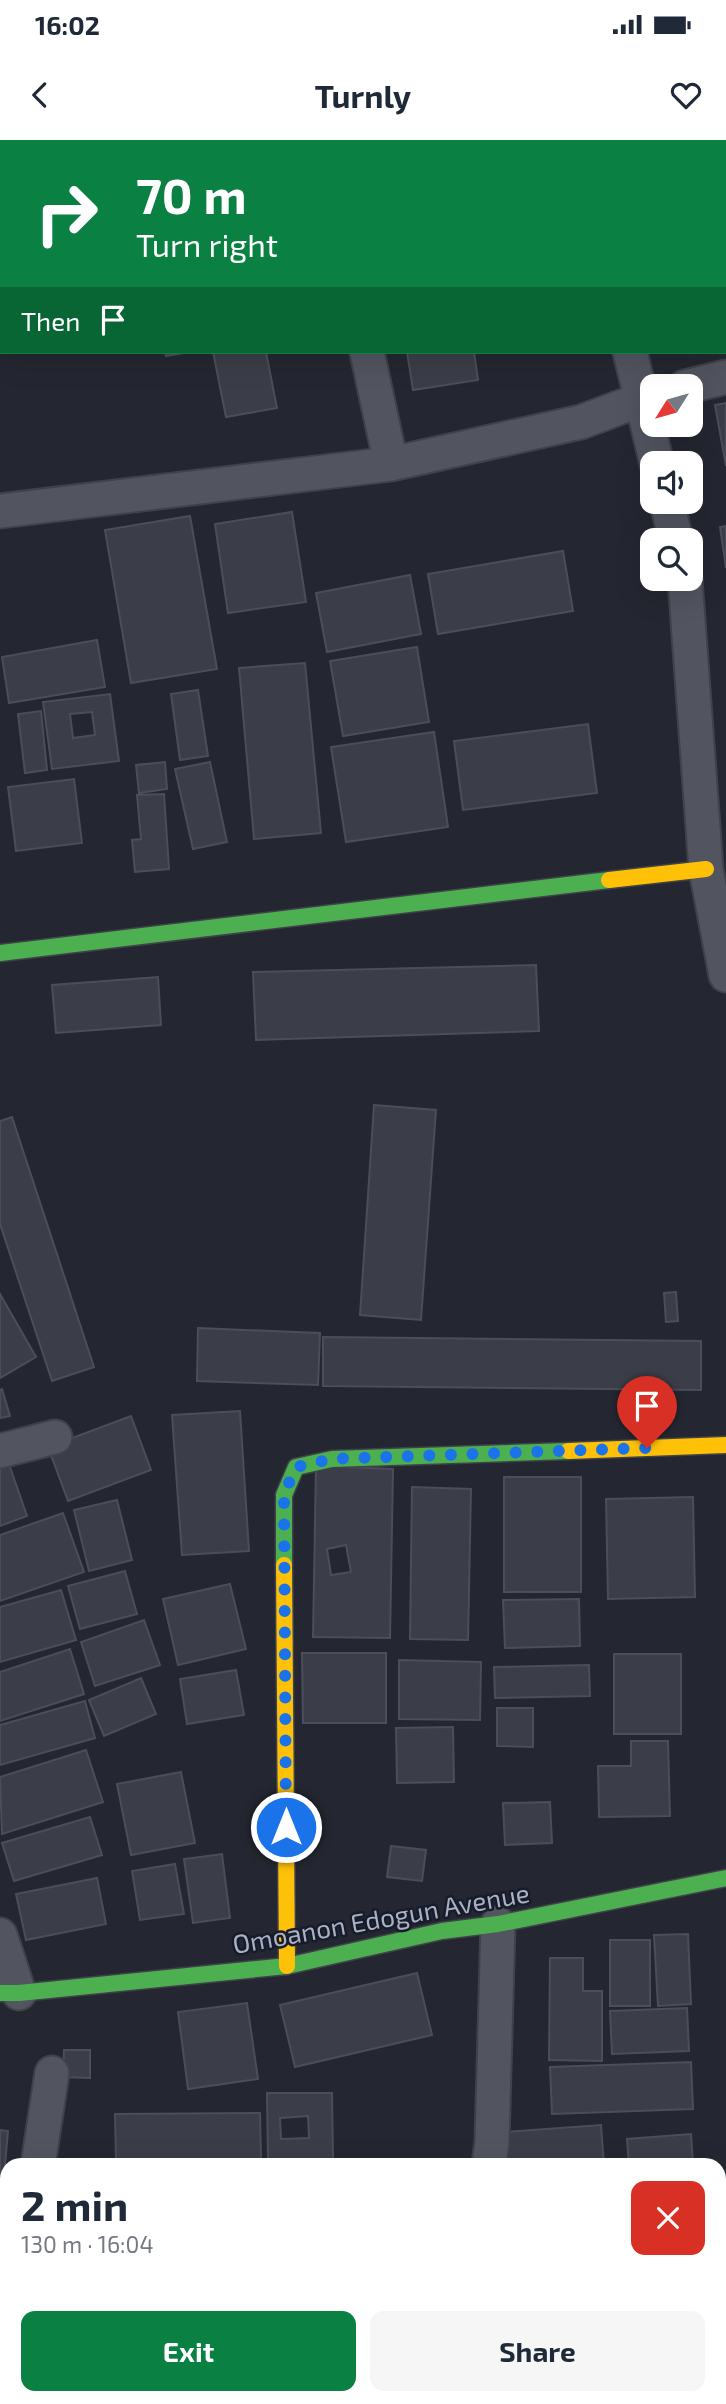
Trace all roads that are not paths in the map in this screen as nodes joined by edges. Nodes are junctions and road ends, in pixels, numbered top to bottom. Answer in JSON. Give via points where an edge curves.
{"nodes":[{"id":1,"x":367,"y":354,"type":"edge"},
{"id":2,"x":631,"y":354,"type":"edge"},
{"id":3,"x":726,"y":377,"type":"edge"},
{"id":4,"x":640,"y":378,"type":"edge"},
{"id":5,"x":704,"y":382,"type":"edge"},
{"id":6,"x":640,"y":399,"type":"edge"},
{"id":7,"x":391,"y":464,"type":"junction"},
{"id":8,"x":0,"y":510,"type":"edge"},
{"id":9,"x":686,"y":591,"type":"edge"},
{"id":10,"x":706,"y":869,"type":"junction"},
{"id":11,"x":0,"y":953,"type":"edge"},
{"id":12,"x":726,"y":975,"type":"edge"},
{"id":13,"x":55,"y":1437,"type":"dead end"},
{"id":14,"x":726,"y":1445,"type":"edge"},
{"id":15,"x":0,"y":1451,"type":"edge"},
{"id":16,"x":726,"y":1878,"type":"edge"},
{"id":17,"x":498,"y":1924,"type":"junction"},
{"id":18,"x":0,"y":1935,"type":"edge"},
{"id":19,"x":287,"y":1966,"type":"junction"},
{"id":20,"x":9,"y":1993,"type":"edge"},
{"id":21,"x":52,"y":2073,"type":"dead end"},
{"id":22,"x":39,"y":2158,"type":"edge"},
{"id":23,"x":490,"y":2158,"type":"edge"}],
"edges":[{"from":1,"to":7,"type":"street"},
{"from":2,"to":4,"type":"street"},
{"from":3,"to":5,"type":"street"},
{"from":6,"to":7,"type":"street","via":[[581,422]]},
{"from":7,"to":8,"type":"street"},
{"from":9,"to":10,"type":"street"},
{"from":10,"to":11,"type":"street"},
{"from":10,"to":12,"type":"street"},
{"from":13,"to":15,"type":"street"},
{"from":14,"to":19,"type":"street","via":[[332,1459],[296,1467],[284,1494]]},
{"from":16,"to":17,"type":"street","name":"Omoanon Edogun Avenue"},
{"from":17,"to":19,"type":"street","name":"Omoanon Edogun Avenue","via":[[442,1931]]},
{"from":17,"to":23,"type":"street"},
{"from":18,"to":20,"type":"street"},
{"from":19,"to":20,"type":"street","name":"Omoanon Edogun Avenue"},
{"from":21,"to":22,"type":"street"}]}
